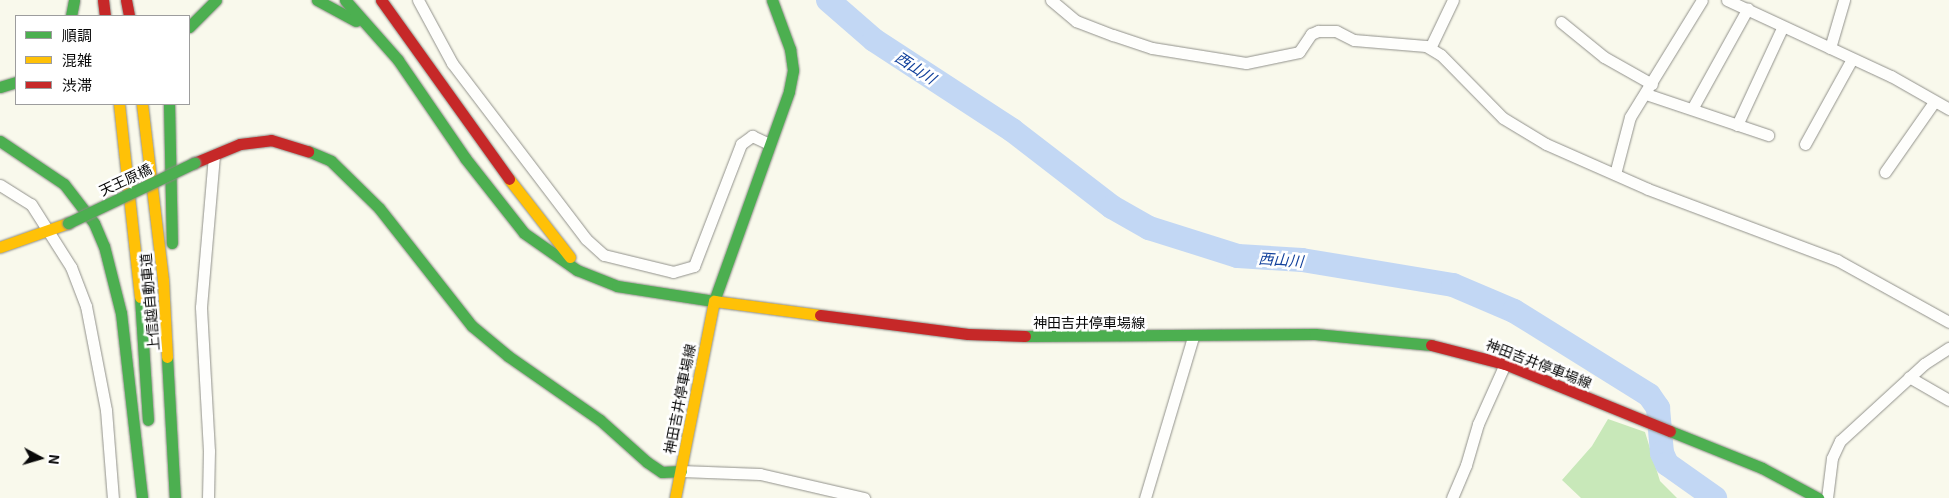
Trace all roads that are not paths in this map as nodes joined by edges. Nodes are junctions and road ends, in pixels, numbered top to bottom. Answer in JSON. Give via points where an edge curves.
{"nodes":[{"id":1,"x":74,"y":0,"type":"edge"},
{"id":2,"x":103,"y":0,"type":"edge"},
{"id":3,"x":126,"y":0,"type":"edge"},
{"id":4,"x":216,"y":0,"type":"edge"},
{"id":5,"x":317,"y":0,"type":"edge"},
{"id":6,"x":345,"y":0,"type":"edge"},
{"id":7,"x":375,"y":0,"type":"edge"},
{"id":8,"x":381,"y":0,"type":"edge"},
{"id":9,"x":418,"y":0,"type":"edge"},
{"id":10,"x":772,"y":0,"type":"edge"},
{"id":11,"x":1051,"y":0,"type":"edge"},
{"id":12,"x":1453,"y":0,"type":"edge"},
{"id":13,"x":1702,"y":0,"type":"edge"},
{"id":14,"x":1844,"y":0,"type":"edge"},
{"id":15,"x":1738,"y":3,"type":"edge"},
{"id":16,"x":391,"y":14,"type":"junction"},
{"id":17,"x":70,"y":15,"type":"edge"},
{"id":18,"x":105,"y":15,"type":"edge"},
{"id":19,"x":129,"y":15,"type":"edge"},
{"id":20,"x":1561,"y":22,"type":"dead end"},
{"id":21,"x":190,"y":26,"type":"edge"},
{"id":22,"x":1782,"y":28,"type":"junction"},
{"id":23,"x":1430,"y":48,"type":"junction"},
{"id":24,"x":1830,"y":48,"type":"junction"},
{"id":25,"x":1852,"y":59,"type":"junction"},
{"id":26,"x":398,"y":60,"type":"junction"},
{"id":27,"x":15,"y":82,"type":"edge"},
{"id":28,"x":0,"y":87,"type":"edge"},
{"id":29,"x":1649,"y":89,"type":"junction"},
{"id":30,"x":1934,"y":102,"type":"junction"},
{"id":31,"x":119,"y":105,"type":"edge"},
{"id":32,"x":142,"y":105,"type":"edge"},
{"id":33,"x":169,"y":105,"type":"edge"},
{"id":34,"x":1949,"y":109,"type":"edge"},
{"id":35,"x":1692,"y":110,"type":"junction"},
{"id":36,"x":1737,"y":125,"type":"junction"},
{"id":37,"x":1768,"y":135,"type":"dead end"},
{"id":38,"x":0,"y":140,"type":"edge"},
{"id":39,"x":769,"y":144,"type":"junction"},
{"id":40,"x":1804,"y":144,"type":"dead end"},
{"id":41,"x":214,"y":156,"type":"junction"},
{"id":42,"x":1885,"y":172,"type":"dead end"},
{"id":43,"x":1615,"y":174,"type":"junction"},
{"id":44,"x":0,"y":185,"type":"edge"},
{"id":45,"x":46,"y":232,"type":"junction"},
{"id":46,"x":0,"y":247,"type":"edge"},
{"id":47,"x":599,"y":280,"type":"junction"},
{"id":48,"x":714,"y":301,"type":"junction"},
{"id":49,"x":1949,"y":322,"type":"edge"},
{"id":50,"x":1193,"y":337,"type":"junction"},
{"id":51,"x":1949,"y":348,"type":"edge"},
{"id":52,"x":1505,"y":364,"type":"junction"},
{"id":53,"x":1909,"y":377,"type":"junction"},
{"id":54,"x":1949,"y":400,"type":"edge"},
{"id":55,"x":149,"y":432,"type":"dead end"},
{"id":56,"x":150,"y":452,"type":"dead end"},
{"id":57,"x":681,"y":471,"type":"junction"},
{"id":58,"x":113,"y":498,"type":"edge"},
{"id":59,"x":142,"y":498,"type":"edge"},
{"id":60,"x":151,"y":498,"type":"edge"},
{"id":61,"x":175,"y":498,"type":"edge"},
{"id":62,"x":181,"y":498,"type":"edge"},
{"id":63,"x":208,"y":498,"type":"edge"},
{"id":64,"x":675,"y":498,"type":"edge"},
{"id":65,"x":864,"y":498,"type":"edge"},
{"id":66,"x":1145,"y":498,"type":"edge"},
{"id":67,"x":1452,"y":498,"type":"edge"},
{"id":68,"x":1818,"y":498,"type":"edge"},
{"id":69,"x":1827,"y":498,"type":"edge"}],
"edges":[{"from":1,"to":17,"type":"main road"},
{"from":2,"to":18,"type":"main road"},
{"from":3,"to":19,"type":"main road"},
{"from":4,"to":21,"type":"main road"},
{"from":5,"to":26,"type":"main road","via":[[359,24]]},
{"from":6,"to":26,"type":"main road"},
{"from":7,"to":16,"type":"main road"},
{"from":8,"to":16,"type":"main road"},
{"from":9,"to":39,"type":"street","via":[[452,63],[586,239],[604,255],[673,272],[694,266],[741,144],[752,136]]},
{"from":10,"to":39,"type":"main road","via":[[790,49],[793,70],[781,120]]},
{"from":11,"to":23,"type":"street","via":[[1076,21],[1152,48],[1246,63],[1299,52],[1311,34],[1318,31],[1336,31],[1354,40]]},
{"from":12,"to":23,"type":"street"},
{"from":13,"to":29,"type":"street"},
{"from":14,"to":24,"type":"street"},
{"from":15,"to":22,"type":"street"},
{"from":15,"to":35,"type":"street"},
{"from":16,"to":47,"type":"main road","via":[[540,222],[569,256]]},
{"from":20,"to":29,"type":"street"},
{"from":22,"to":24,"type":"street"},
{"from":22,"to":36,"type":"street"},
{"from":23,"to":43,"type":"street","via":[[1441,55],[1503,118],[1546,144]]},
{"from":24,"to":25,"type":"street"},
{"from":25,"to":30,"type":"street","via":[[1891,76]]},
{"from":25,"to":40,"type":"street"},
{"from":26,"to":47,"type":"main road","via":[[507,216],[542,248]]},
{"from":27,"to":28,"type":"main road"},
{"from":29,"to":35,"type":"street"},
{"from":29,"to":43,"type":"street","via":[[1630,117]]},
{"from":30,"to":34,"type":"street"},
{"from":30,"to":42,"type":"street"},
{"from":31,"to":55,"type":"main road","name":"上信越自動車道","via":[[139,282]]},
{"from":32,"to":61,"type":"main road","name":"上信越自動車道","via":[[163,280]]},
{"from":33,"to":62,"type":"main road"},
{"from":35,"to":36,"type":"street"},
{"from":36,"to":37,"type":"street"},
{"from":38,"to":59,"type":"main road","via":[[64,184],[94,223],[104,246],[121,313]]},
{"from":39,"to":48,"type":"main road"},
{"from":41,"to":45,"type":"main road","name":"天王原橋","bridge":true},
{"from":41,"to":57,"type":"main road","name":"天王原橋","via":[[240,144],[270,140],[294,144],[331,161],[379,208],[472,326],[508,356],[600,420],[647,462],[662,472]]},
{"from":41,"to":63,"type":"street","via":[[201,307],[209,451]]},
{"from":43,"to":49,"type":"street","via":[[1837,260]]},
{"from":44,"to":45,"type":"street","via":[[31,204]]},
{"from":45,"to":46,"type":"main road","name":"天王原橋"},
{"from":45,"to":58,"type":"street","via":[[71,267],[86,306],[106,410]]},
{"from":47,"to":48,"type":"main road","via":[[642,292]]},
{"from":48,"to":50,"type":"main road","name":"神田吉井停車場線","via":[[968,334],[1062,338]]},
{"from":48,"to":57,"type":"main road","name":"神田吉井停車場線"},
{"from":50,"to":52,"type":"main road","name":"神田吉井停車場線","via":[[1364,336],[1431,345]]},
{"from":50,"to":66,"type":"street"},
{"from":51,"to":53,"type":"street"},
{"from":52,"to":67,"type":"street","via":[[1478,424]]},
{"from":52,"to":68,"type":"main road","name":"神田吉井停車場線","via":[[1762,468]]},
{"from":53,"to":54,"type":"street"},
{"from":53,"to":69,"type":"street","via":[[1840,442],[1832,458]]},
{"from":56,"to":60,"type":"main road"},
{"from":57,"to":64,"type":"main road","name":"神田吉井停車場線"},
{"from":57,"to":65,"type":"street","via":[[760,474]]}]}
